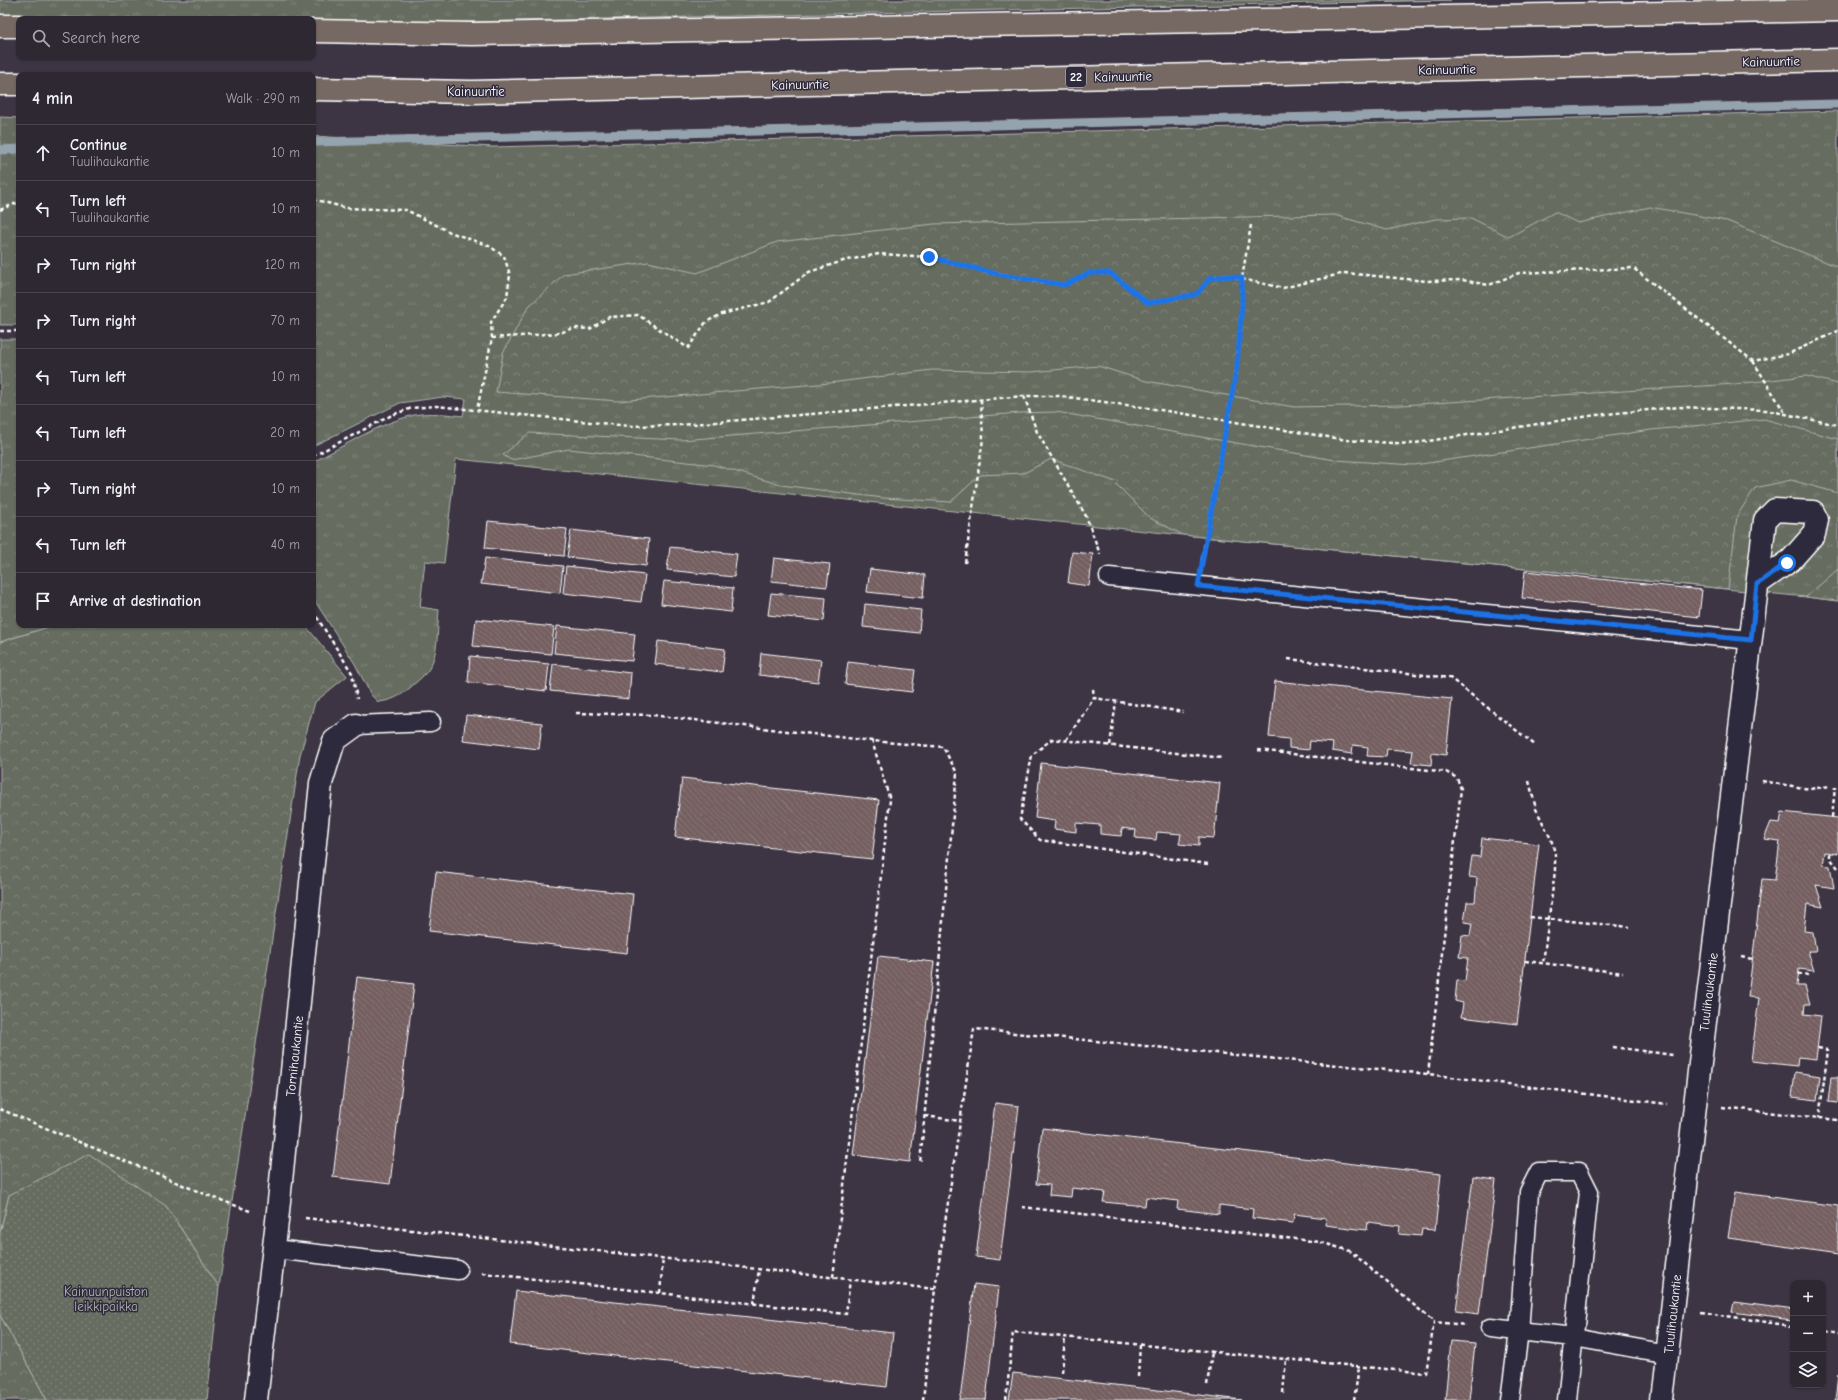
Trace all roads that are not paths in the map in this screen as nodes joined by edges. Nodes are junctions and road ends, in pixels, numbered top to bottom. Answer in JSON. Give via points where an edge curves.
{"nodes":[{"id":1,"x":1838,"y":10,"type":"edge"},
{"id":2,"x":0,"y":26,"type":"edge"},
{"id":3,"x":16,"y":26,"type":"edge"},
{"id":4,"x":316,"y":31,"type":"edge"},
{"id":5,"x":1838,"y":60,"type":"edge"},
{"id":6,"x":0,"y":84,"type":"edge"},
{"id":7,"x":16,"y":84,"type":"edge"},
{"id":8,"x":316,"y":89,"type":"edge"},
{"id":9,"x":1109,"y":577,"type":"road end"},
{"id":10,"x":1757,"y":584,"type":"dead end"},
{"id":11,"x":1751,"y":640,"type":"junction"},
{"id":12,"x":431,"y":722,"type":"dead end"},
{"id":13,"x":356,"y":725,"type":"joint"},
{"id":14,"x":274,"y":1249,"type":"junction"},
{"id":15,"x":458,"y":1270,"type":"road end"},
{"id":16,"x":1490,"y":1328,"type":"road end"},
{"id":17,"x":1519,"y":1332,"type":"junction"},
{"id":18,"x":1574,"y":1337,"type":"junction"},
{"id":19,"x":1668,"y":1354,"type":"junction"},
{"id":20,"x":256,"y":1400,"type":"edge"},
{"id":21,"x":1510,"y":1400,"type":"edge"},
{"id":22,"x":1567,"y":1400,"type":"edge"},
{"id":23,"x":1662,"y":1400,"type":"edge"}],
"edges":[{"from":1,"to":4,"type":"highway","via":[[488,34]]},
{"from":2,"to":3,"type":"highway"},
{"from":5,"to":8,"type":"highway","name":"Kainuuntie","number":"22","via":[[480,91]]},
{"from":6,"to":7,"type":"highway"},
{"from":9,"to":11,"type":"lane"},
{"from":10,"to":11,"type":"street","name":"Tuulihaukantie"},
{"from":11,"to":19,"type":"street","name":"Tuulihaukantie"},
{"from":12,"to":13,"type":"lane"},
{"from":13,"to":14,"type":"street","name":"Tornihaukantie","via":[[334,741],[321,783]]},
{"from":14,"to":15,"type":"lane"},
{"from":14,"to":20,"type":"street","name":"Tornihaukantie"},
{"from":16,"to":17,"type":"lane"},
{"from":17,"to":18,"type":"lane"},
{"from":17,"to":18,"type":"lane","via":[[1529,1192],[1539,1172],[1578,1172],[1589,1192]]},
{"from":17,"to":21,"type":"lane"},
{"from":18,"to":19,"type":"lane"},
{"from":18,"to":22,"type":"lane"},
{"from":19,"to":23,"type":"street","name":"Tuulihaukantie"}]}
